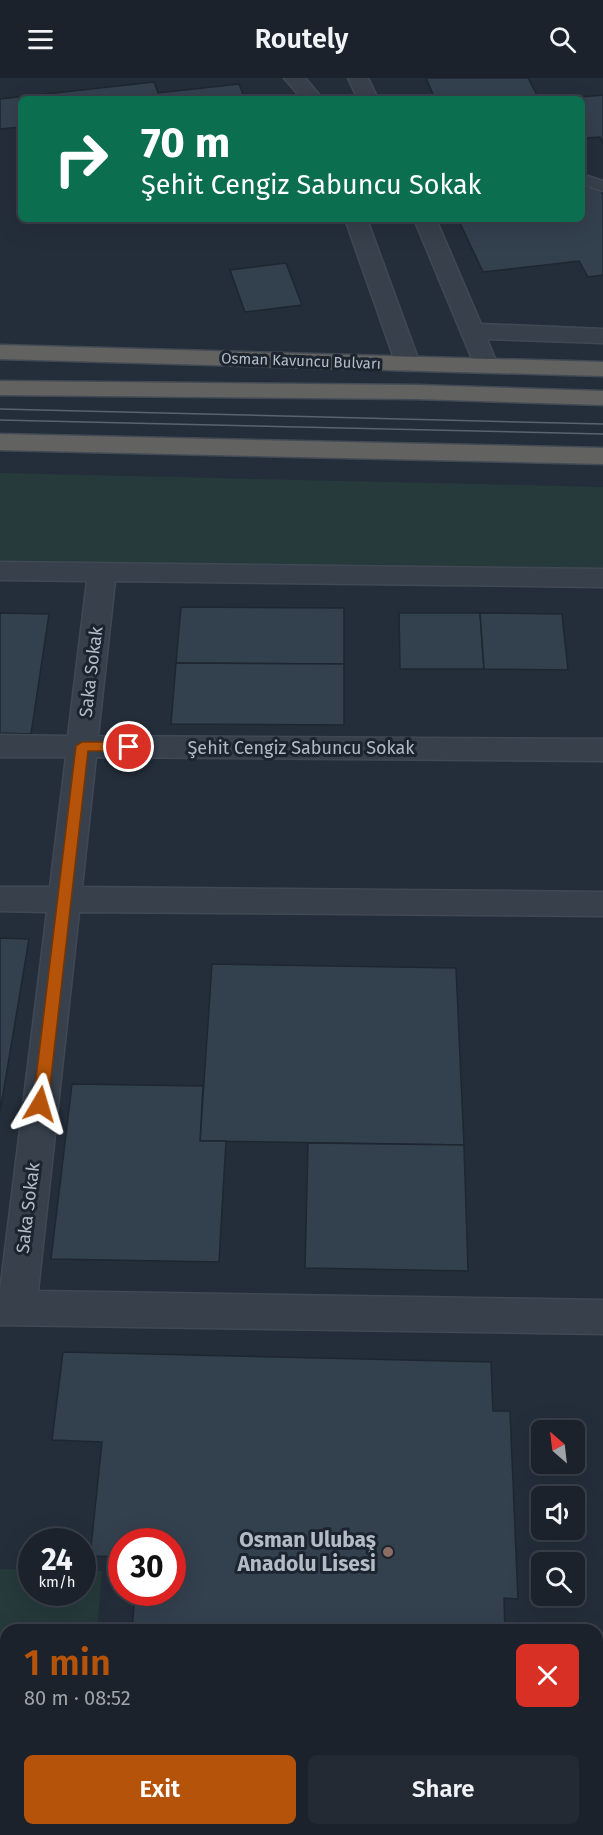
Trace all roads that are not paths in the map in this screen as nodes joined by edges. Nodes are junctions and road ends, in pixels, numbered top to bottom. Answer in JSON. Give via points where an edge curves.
{"nodes":[{"id":1,"x":294,"y":78,"type":"edge"},
{"id":2,"x":358,"y":78,"type":"edge"},
{"id":3,"x":310,"y":96,"type":"edge"},
{"id":4,"x":367,"y":96,"type":"edge"},
{"id":5,"x":585,"y":180,"type":"edge"},
{"id":6,"x":603,"y":186,"type":"edge"},
{"id":7,"x":357,"y":222,"type":"edge"},
{"id":8,"x":426,"y":222,"type":"edge"},
{"id":9,"x":473,"y":331,"type":"junction"},
{"id":10,"x":603,"y":336,"type":"edge"},
{"id":11,"x":0,"y":352,"type":"edge"},
{"id":12,"x":408,"y":364,"type":"junction"},
{"id":13,"x":486,"y":366,"type":"junction"},
{"id":14,"x":603,"y":369,"type":"edge"},
{"id":15,"x":0,"y":388,"type":"edge"},
{"id":16,"x":603,"y":398,"type":"edge"},
{"id":17,"x":0,"y":442,"type":"edge"},
{"id":18,"x":603,"y":456,"type":"edge"},
{"id":19,"x":0,"y":571,"type":"edge"},
{"id":20,"x":102,"y":572,"type":"junction"},
{"id":21,"x":603,"y":578,"type":"edge"},
{"id":22,"x":0,"y":746,"type":"edge"},
{"id":23,"x":82,"y":746,"type":"junction"},
{"id":24,"x":603,"y":750,"type":"edge"},
{"id":25,"x":0,"y":899,"type":"edge"},
{"id":26,"x":64,"y":900,"type":"junction"},
{"id":27,"x":603,"y":904,"type":"edge"},
{"id":28,"x":8,"y":1308,"type":"edge"},
{"id":29,"x":603,"y":1317,"type":"edge"}],
"edges":[{"from":1,"to":3,"type":"street"},
{"from":2,"to":4,"type":"street"},
{"from":5,"to":6,"type":"lane"},
{"from":7,"to":12,"type":"street"},
{"from":8,"to":9,"type":"street"},
{"from":9,"to":10,"type":"street"},
{"from":9,"to":13,"type":"street"},
{"from":11,"to":12,"type":"highway","name":"Osman Kavuncu Bulvarı"},
{"from":12,"to":13,"type":"highway","name":"Osman Kavuncu Bulvarı"},
{"from":13,"to":14,"type":"highway","name":"Osman Kavuncu Bulvarı"},
{"from":15,"to":16,"type":"highway","name":"Osman Kavuncu Bulvarı"},
{"from":17,"to":18,"type":"highway"},
{"from":19,"to":20,"type":"street"},
{"from":20,"to":21,"type":"street"},
{"from":20,"to":23,"type":"street","name":"Saka Sokak"},
{"from":22,"to":23,"type":"street","name":"Şehit Cengiz Sabuncu Sokak"},
{"from":23,"to":24,"type":"street","name":"Şehit Cengiz Sabuncu Sokak"},
{"from":23,"to":26,"type":"street","name":"Saka Sokak"},
{"from":25,"to":26,"type":"street"},
{"from":26,"to":27,"type":"street"},
{"from":26,"to":28,"type":"street","name":"Saka Sokak"},
{"from":28,"to":29,"type":"street"}]}
